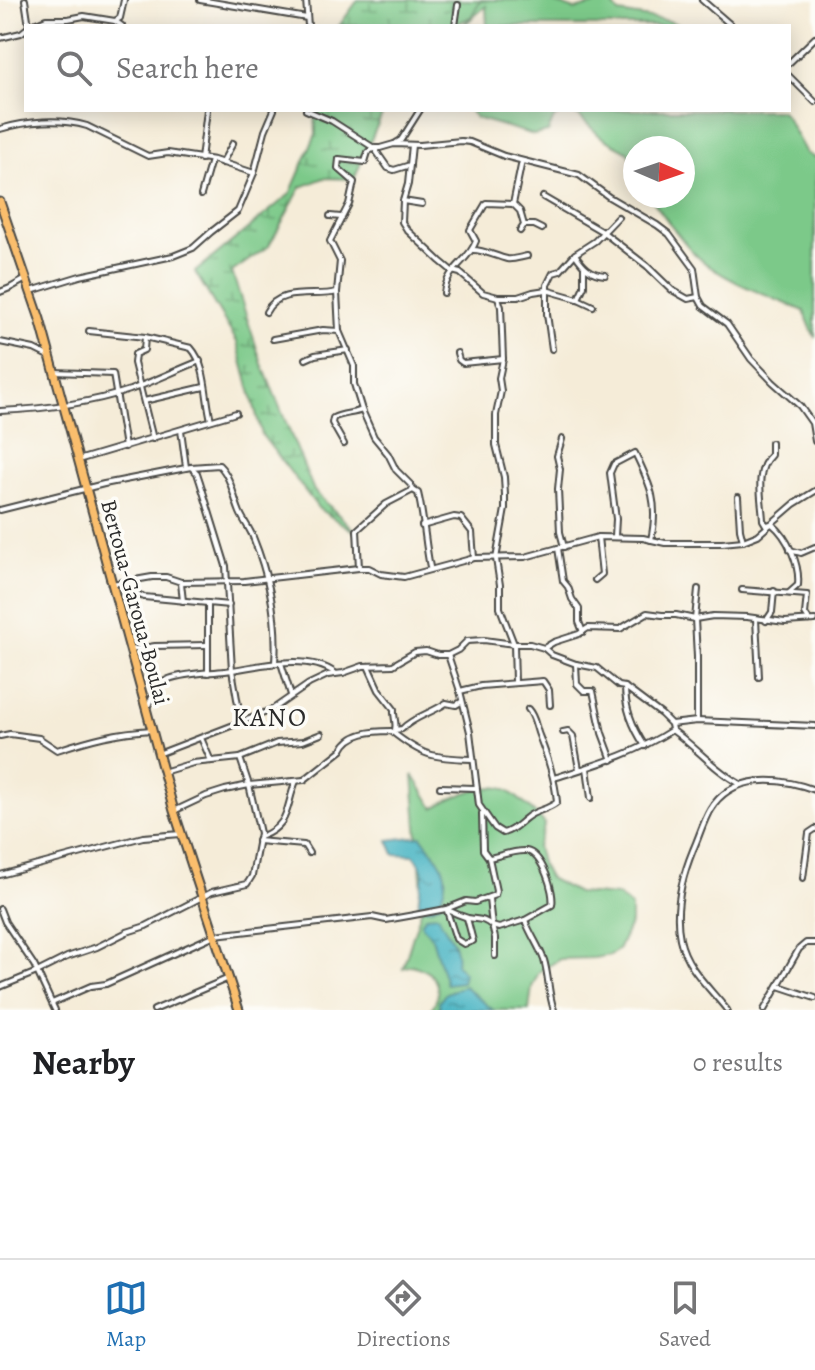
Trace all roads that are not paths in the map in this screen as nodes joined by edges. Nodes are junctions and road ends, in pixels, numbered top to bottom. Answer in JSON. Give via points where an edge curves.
{"nodes":[{"id":1,"x":25,"y":0,"type":"edge"},
{"id":2,"x":124,"y":0,"type":"edge"},
{"id":3,"x":200,"y":0,"type":"edge"},
{"id":4,"x":306,"y":0,"type":"edge"},
{"id":5,"x":705,"y":1,"type":"edge"},
{"id":6,"x":229,"y":4,"type":"edge"},
{"id":7,"x":458,"y":5,"type":"dead end"},
{"id":8,"x":307,"y":18,"type":"junction"},
{"id":9,"x":115,"y":21,"type":"junction"},
{"id":10,"x":28,"y":24,"type":"edge"},
{"id":11,"x":35,"y":24,"type":"edge"},
{"id":12,"x":119,"y":24,"type":"edge"},
{"id":13,"x":308,"y":24,"type":"edge"},
{"id":14,"x":455,"y":24,"type":"edge"},
{"id":15,"x":730,"y":24,"type":"edge"},
{"id":16,"x":24,"y":30,"type":"edge"},
{"id":17,"x":0,"y":38,"type":"edge"},
{"id":18,"x":815,"y":38,"type":"edge"},
{"id":19,"x":791,"y":61,"type":"edge"},
{"id":20,"x":791,"y":78,"type":"edge"},
{"id":21,"x":815,"y":102,"type":"edge"},
{"id":22,"x":207,"y":112,"type":"edge"},
{"id":23,"x":273,"y":112,"type":"edge"},
{"id":24,"x":311,"y":112,"type":"edge"},
{"id":25,"x":419,"y":112,"type":"edge"},
{"id":26,"x":0,"y":129,"type":"edge"},
{"id":27,"x":233,"y":143,"type":"dead end"},
{"id":28,"x":394,"y":144,"type":"junction"},
{"id":29,"x":412,"y":145,"type":"junction"},
{"id":30,"x":374,"y":148,"type":"junction"},
{"id":31,"x":201,"y":159,"type":"junction"},
{"id":32,"x":211,"y":160,"type":"junction"},
{"id":33,"x":522,"y":161,"type":"junction"},
{"id":34,"x":222,"y":163,"type":"junction"},
{"id":35,"x":410,"y":165,"type":"junction"},
{"id":36,"x":254,"y":173,"type":"junction"},
{"id":37,"x":201,"y":195,"type":"dead end"},
{"id":38,"x":543,"y":197,"type":"dead end"},
{"id":39,"x":403,"y":201,"type":"junction"},
{"id":40,"x":0,"y":202,"type":"edge"},
{"id":41,"x":422,"y":204,"type":"dead end"},
{"id":42,"x":513,"y":204,"type":"junction"},
{"id":43,"x":330,"y":216,"type":"dead end"},
{"id":44,"x":341,"y":217,"type":"junction"},
{"id":45,"x":618,"y":217,"type":"dead end"},
{"id":46,"x":524,"y":225,"type":"junction"},
{"id":47,"x":542,"y":229,"type":"dead end"},
{"id":48,"x":520,"y":231,"type":"dead end"},
{"id":49,"x":603,"y":232,"type":"junction"},
{"id":50,"x":473,"y":250,"type":"junction"},
{"id":51,"x":575,"y":254,"type":"junction"},
{"id":52,"x":527,"y":256,"type":"dead end"},
{"id":53,"x":584,"y":267,"type":"junction"},
{"id":54,"x":452,"y":271,"type":"junction"},
{"id":55,"x":605,"y":275,"type":"dead end"},
{"id":56,"x":26,"y":279,"type":"junction"},
{"id":57,"x":546,"y":290,"type":"junction"},
{"id":58,"x":31,"y":291,"type":"junction"},
{"id":59,"x":0,"y":292,"type":"edge"},
{"id":60,"x":337,"y":292,"type":"junction"},
{"id":61,"x":444,"y":293,"type":"dead end"},
{"id":62,"x":498,"y":297,"type":"junction"},
{"id":63,"x":698,"y":297,"type":"junction"},
{"id":64,"x":578,"y":299,"type":"junction"},
{"id":65,"x":593,"y":306,"type":"dead end"},
{"id":66,"x":266,"y":312,"type":"dead end"},
{"id":67,"x":89,"y":331,"type":"dead end"},
{"id":68,"x":339,"y":331,"type":"junction"},
{"id":69,"x":145,"y":337,"type":"junction"},
{"id":70,"x":273,"y":339,"type":"dead end"},
{"id":71,"x":0,"y":342,"type":"edge"},
{"id":72,"x":552,"y":349,"type":"dead end"},
{"id":73,"x":348,"y":350,"type":"junction"},
{"id":74,"x":457,"y":353,"type":"dead end"},
{"id":75,"x":50,"y":357,"type":"junction"},
{"id":76,"x":306,"y":359,"type":"dead end"},
{"id":77,"x":503,"y":359,"type":"junction"},
{"id":78,"x":200,"y":361,"type":"junction"},
{"id":79,"x":54,"y":372,"type":"junction"},
{"id":80,"x":140,"y":386,"type":"junction"},
{"id":81,"x":204,"y":387,"type":"junction"},
{"id":82,"x":116,"y":394,"type":"junction"},
{"id":83,"x":144,"y":401,"type":"junction"},
{"id":84,"x":64,"y":405,"type":"junction"},
{"id":85,"x":362,"y":410,"type":"junction"},
{"id":86,"x":0,"y":411,"type":"edge"},
{"id":87,"x":236,"y":413,"type":"dead end"},
{"id":88,"x":211,"y":420,"type":"junction"},
{"id":89,"x":181,"y":430,"type":"junction"},
{"id":90,"x":153,"y":439,"type":"junction"},
{"id":91,"x":562,"y":439,"type":"dead end"},
{"id":92,"x":815,"y":441,"type":"edge"},
{"id":93,"x":771,"y":443,"type":"dead end"},
{"id":94,"x":344,"y":444,"type":"dead end"},
{"id":95,"x":125,"y":447,"type":"junction"},
{"id":96,"x":78,"y":460,"type":"junction"},
{"id":97,"x":188,"y":467,"type":"junction"},
{"id":98,"x":86,"y":489,"type":"junction"},
{"id":99,"x":413,"y":490,"type":"junction"},
{"id":100,"x":815,"y":491,"type":"edge"},
{"id":101,"x":738,"y":497,"type":"dead end"},
{"id":102,"x":0,"y":510,"type":"edge"},
{"id":103,"x":772,"y":524,"type":"junction"},
{"id":104,"x":422,"y":526,"type":"junction"},
{"id":105,"x":615,"y":536,"type":"junction"},
{"id":106,"x":598,"y":537,"type":"junction"},
{"id":107,"x":651,"y":540,"type":"junction"},
{"id":108,"x":743,"y":541,"type":"junction"},
{"id":109,"x":815,"y":547,"type":"edge"},
{"id":110,"x":561,"y":548,"type":"junction"},
{"id":111,"x":790,"y":550,"type":"junction"},
{"id":112,"x":474,"y":558,"type":"junction"},
{"id":113,"x":496,"y":559,"type":"junction"},
{"id":114,"x":359,"y":568,"type":"junction"},
{"id":115,"x":430,"y":568,"type":"junction"},
{"id":116,"x":268,"y":579,"type":"junction"},
{"id":117,"x":595,"y":580,"type":"dead end"},
{"id":118,"x":130,"y":581,"type":"junction"},
{"id":119,"x":228,"y":581,"type":"junction"},
{"id":120,"x":181,"y":582,"type":"junction"},
{"id":121,"x":112,"y":584,"type":"junction"},
{"id":122,"x":698,"y":589,"type":"dead end"},
{"id":123,"x":742,"y":590,"type":"dead end"},
{"id":124,"x":774,"y":591,"type":"junction"},
{"id":125,"x":789,"y":593,"type":"junction"},
{"id":126,"x":183,"y":601,"type":"junction"},
{"id":127,"x":208,"y":603,"type":"junction"},
{"id":128,"x":229,"y":605,"type":"junction"},
{"id":129,"x":695,"y":619,"type":"junction"},
{"id":130,"x":756,"y":619,"type":"junction"},
{"id":131,"x":812,"y":620,"type":"edge"},
{"id":132,"x":766,"y":621,"type":"junction"},
{"id":133,"x":583,"y":632,"type":"junction"},
{"id":134,"x":514,"y":644,"type":"junction"},
{"id":135,"x":207,"y":645,"type":"junction"},
{"id":136,"x":544,"y":648,"type":"junction"},
{"id":137,"x":130,"y":650,"type":"junction"},
{"id":138,"x":448,"y":655,"type":"junction"},
{"id":139,"x":278,"y":663,"type":"junction"},
{"id":140,"x":576,"y":664,"type":"junction"},
{"id":141,"x":368,"y":666,"type":"junction"},
{"id":142,"x":232,"y":670,"type":"junction"},
{"id":143,"x":208,"y":673,"type":"junction"},
{"id":144,"x":337,"y":674,"type":"junction"},
{"id":145,"x":759,"y":677,"type":"dead end"},
{"id":146,"x":515,"y":682,"type":"junction"},
{"id":147,"x":625,"y":687,"type":"junction"},
{"id":148,"x":460,"y":691,"type":"junction"},
{"id":149,"x":291,"y":696,"type":"junction"},
{"id":150,"x":462,"y":701,"type":"junction"},
{"id":151,"x":550,"y":705,"type":"dead end"},
{"id":152,"x":528,"y":709,"type":"dead end"},
{"id":153,"x":146,"y":710,"type":"junction"},
{"id":154,"x":697,"y":721,"type":"junction"},
{"id":155,"x":241,"y":722,"type":"junction"},
{"id":156,"x":815,"y":726,"type":"edge"},
{"id":157,"x":671,"y":727,"type":"junction"},
{"id":158,"x":152,"y":730,"type":"junction"},
{"id":159,"x":563,"y":732,"type":"dead end"},
{"id":160,"x":321,"y":734,"type":"dead end"},
{"id":161,"x":0,"y":736,"type":"edge"},
{"id":162,"x":201,"y":738,"type":"junction"},
{"id":163,"x":645,"y":746,"type":"junction"},
{"id":164,"x":158,"y":754,"type":"junction"},
{"id":165,"x":240,"y":758,"type":"junction"},
{"id":166,"x":472,"y":759,"type":"junction"},
{"id":167,"x":612,"y":760,"type":"junction"},
{"id":168,"x":211,"y":761,"type":"junction"},
{"id":169,"x":584,"y":769,"type":"junction"},
{"id":170,"x":163,"y":772,"type":"junction"},
{"id":171,"x":554,"y":778,"type":"junction"},
{"id":172,"x":296,"y":781,"type":"junction"},
{"id":173,"x":740,"y":784,"type":"junction"},
{"id":174,"x":249,"y":785,"type":"junction"},
{"id":175,"x":440,"y":787,"type":"dead end"},
{"id":176,"x":475,"y":788,"type":"junction"},
{"id":177,"x":815,"y":790,"type":"edge"},
{"id":178,"x":591,"y":798,"type":"dead end"},
{"id":179,"x":557,"y":802,"type":"junction"},
{"id":180,"x":558,"y":809,"type":"dead end"},
{"id":181,"x":174,"y":811,"type":"junction"},
{"id":182,"x":482,"y":812,"type":"junction"},
{"id":183,"x":815,"y":829,"type":"edge"},
{"id":184,"x":181,"y":834,"type":"junction"},
{"id":185,"x":259,"y":839,"type":"junction"},
{"id":186,"x":309,"y":853,"type":"dead end"},
{"id":187,"x":489,"y":858,"type":"junction"},
{"id":188,"x":0,"y":875,"type":"edge"},
{"id":189,"x":803,"y":878,"type":"dead end"},
{"id":190,"x":202,"y":898,"type":"junction"},
{"id":191,"x":489,"y":899,"type":"junction"},
{"id":192,"x":0,"y":909,"type":"edge"},
{"id":193,"x":446,"y":909,"type":"junction"},
{"id":194,"x":467,"y":917,"type":"junction"},
{"id":195,"x":525,"y":920,"type":"junction"},
{"id":196,"x":492,"y":926,"type":"junction"},
{"id":197,"x":215,"y":935,"type":"junction"},
{"id":198,"x":815,"y":943,"type":"edge"},
{"id":199,"x":495,"y":956,"type":"dead end"},
{"id":200,"x":37,"y":972,"type":"junction"},
{"id":201,"x":229,"y":978,"type":"junction"},
{"id":202,"x":779,"y":986,"type":"junction"},
{"id":203,"x":0,"y":987,"type":"edge"},
{"id":204,"x":815,"y":998,"type":"edge"},
{"id":205,"x":52,"y":1003,"type":"junction"},
{"id":206,"x":55,"y":1010,"type":"edge"},
{"id":207,"x":154,"y":1010,"type":"edge"},
{"id":208,"x":239,"y":1010,"type":"edge"},
{"id":209,"x":554,"y":1010,"type":"edge"},
{"id":210,"x":727,"y":1010,"type":"edge"},
{"id":211,"x":764,"y":1010,"type":"edge"}],
"edges":[{"from":1,"to":10,"type":"street"},
{"from":2,"to":9,"type":"street"},
{"from":3,"to":6,"type":"street"},
{"from":4,"to":8,"type":"street"},
{"from":5,"to":15,"type":"street"},
{"from":6,"to":8,"type":"street"},
{"from":7,"to":14,"type":"street"},
{"from":8,"to":13,"type":"street"},
{"from":9,"to":11,"type":"street","via":[[84,16]]},
{"from":9,"to":12,"type":"street"},
{"from":16,"to":17,"type":"street"},
{"from":18,"to":19,"type":"street"},
{"from":20,"to":21,"type":"street"},
{"from":22,"to":31,"type":"street"},
{"from":23,"to":36,"type":"street"},
{"from":24,"to":30,"type":"street"},
{"from":25,"to":28,"type":"street"},
{"from":26,"to":31,"type":"street","via":[[20,123],[77,123],[148,156],[168,153]]},
{"from":27,"to":34,"type":"street"},
{"from":28,"to":29,"type":"street"},
{"from":28,"to":30,"type":"street"},
{"from":29,"to":33,"type":"street","via":[[470,142]]},
{"from":29,"to":35,"type":"street"},
{"from":30,"to":35,"type":"street","via":[[388,168]]},
{"from":30,"to":44,"type":"street","via":[[365,162],[339,159],[338,168],[354,182]]},
{"from":31,"to":32,"type":"street"},
{"from":32,"to":34,"type":"street"},
{"from":32,"to":37,"type":"street"},
{"from":33,"to":42,"type":"street"},
{"from":33,"to":63,"type":"street","via":[[579,175],[657,225],[694,268]]},
{"from":34,"to":36,"type":"street"},
{"from":35,"to":39,"type":"street"},
{"from":36,"to":58,"type":"street","via":[[238,211],[186,252]]},
{"from":38,"to":49,"type":"street"},
{"from":39,"to":41,"type":"street"},
{"from":39,"to":54,"type":"street","via":[[407,230]]},
{"from":40,"to":56,"type":"highway","name":"Bertoua-Garoua-Boulai"},
{"from":42,"to":46,"type":"street"},
{"from":42,"to":50,"type":"street","via":[[486,203],[470,230],[476,241]]},
{"from":43,"to":44,"type":"street"},
{"from":44,"to":60,"type":"street","via":[[330,241],[340,261]]},
{"from":45,"to":49,"type":"street"},
{"from":46,"to":47,"type":"street"},
{"from":46,"to":48,"type":"street"},
{"from":49,"to":51,"type":"street"},
{"from":49,"to":63,"type":"street","via":[[672,290],[688,299]]},
{"from":50,"to":52,"type":"street","via":[[509,260]]},
{"from":50,"to":54,"type":"street"},
{"from":51,"to":53,"type":"street"},
{"from":51,"to":57,"type":"street","via":[[553,273]]},
{"from":53,"to":55,"type":"street"},
{"from":53,"to":64,"type":"street"},
{"from":54,"to":61,"type":"street"},
{"from":54,"to":62,"type":"street"},
{"from":56,"to":58,"type":"highway","name":"Bertoua-Garoua-Boulai"},
{"from":56,"to":59,"type":"street"},
{"from":57,"to":62,"type":"street"},
{"from":57,"to":64,"type":"street"},
{"from":57,"to":72,"type":"street"},
{"from":58,"to":75,"type":"highway","name":"Bertoua-Garoua-Boulai"},
{"from":60,"to":66,"type":"street","via":[[290,296],[273,302]]},
{"from":60,"to":68,"type":"street"},
{"from":62,"to":77,"type":"street"},
{"from":63,"to":92,"type":"street","via":[[800,406],[812,423]]},
{"from":64,"to":65,"type":"street"},
{"from":67,"to":69,"type":"street"},
{"from":68,"to":70,"type":"street"},
{"from":68,"to":73,"type":"street"},
{"from":69,"to":78,"type":"street","via":[[191,348]]},
{"from":69,"to":80,"type":"street","via":[[144,350],[134,356]]},
{"from":71,"to":75,"type":"street"},
{"from":73,"to":76,"type":"street"},
{"from":73,"to":85,"type":"street"},
{"from":74,"to":77,"type":"street","via":[[463,363]]},
{"from":75,"to":79,"type":"highway","name":"Bertoua-Garoua-Boulai"},
{"from":77,"to":113,"type":"street","via":[[496,445],[505,509]]},
{"from":78,"to":80,"type":"street"},
{"from":78,"to":81,"type":"street"},
{"from":79,"to":82,"type":"street","via":[[111,373]]},
{"from":79,"to":84,"type":"highway","name":"Bertoua-Garoua-Boulai"},
{"from":80,"to":82,"type":"street"},
{"from":80,"to":83,"type":"street"},
{"from":81,"to":83,"type":"street"},
{"from":81,"to":88,"type":"street"},
{"from":82,"to":84,"type":"street"},
{"from":82,"to":95,"type":"street"},
{"from":83,"to":90,"type":"street"},
{"from":84,"to":86,"type":"street"},
{"from":84,"to":96,"type":"highway","name":"Bertoua-Garoua-Boulai"},
{"from":85,"to":94,"type":"street","via":[[333,418]]},
{"from":85,"to":99,"type":"street","via":[[374,437]]},
{"from":87,"to":88,"type":"street"},
{"from":88,"to":89,"type":"street"},
{"from":89,"to":90,"type":"street"},
{"from":89,"to":97,"type":"street"},
{"from":90,"to":95,"type":"street"},
{"from":91,"to":110,"type":"street","via":[[557,456]]},
{"from":93,"to":103,"type":"street","via":[[760,476],[763,520]]},
{"from":95,"to":96,"type":"street"},
{"from":96,"to":98,"type":"highway","name":"Bertoua-Garoua-Boulai"},
{"from":97,"to":98,"type":"street"},
{"from":97,"to":116,"type":"street","via":[[222,467]]},
{"from":97,"to":119,"type":"street","via":[[197,473]]},
{"from":98,"to":102,"type":"street"},
{"from":98,"to":121,"type":"highway","name":"Bertoua-Garoua-Boulai"},
{"from":99,"to":104,"type":"street","via":[[418,493]]},
{"from":99,"to":114,"type":"street","via":[[386,504],[357,530]]},
{"from":100,"to":103,"type":"street"},
{"from":101,"to":108,"type":"street"},
{"from":103,"to":108,"type":"street"},
{"from":103,"to":111,"type":"street"},
{"from":104,"to":112,"type":"street","via":[[461,518],[472,532]]},
{"from":104,"to":115,"type":"street"},
{"from":105,"to":106,"type":"street"},
{"from":105,"to":107,"type":"street"},
{"from":105,"to":107,"type":"street","via":[[611,468],[635,453],[654,501]]},
{"from":106,"to":110,"type":"street"},
{"from":106,"to":117,"type":"street","via":[[602,574]]},
{"from":107,"to":108,"type":"street"},
{"from":109,"to":111,"type":"street","via":[[801,553]]},
{"from":110,"to":113,"type":"street"},
{"from":110,"to":133,"type":"street","via":[[563,581],[579,609]]},
{"from":111,"to":125,"type":"street","via":[[799,573],[798,585]]},
{"from":112,"to":113,"type":"street"},
{"from":112,"to":115,"type":"street"},
{"from":113,"to":134,"type":"street","via":[[500,608]]},
{"from":114,"to":115,"type":"street","via":[[398,577]]},
{"from":114,"to":116,"type":"street"},
{"from":116,"to":119,"type":"street"},
{"from":116,"to":139,"type":"street"},
{"from":118,"to":120,"type":"street","via":[[166,577]]},
{"from":118,"to":121,"type":"street"},
{"from":118,"to":126,"type":"street","via":[[139,596]]},
{"from":119,"to":120,"type":"street"},
{"from":119,"to":128,"type":"street"},
{"from":120,"to":126,"type":"street"},
{"from":121,"to":137,"type":"highway","name":"Bertoua-Garoua-Boulai"},
{"from":122,"to":129,"type":"street"},
{"from":123,"to":124,"type":"street"},
{"from":124,"to":125,"type":"street"},
{"from":124,"to":132,"type":"street"},
{"from":125,"to":131,"type":"street","via":[[807,595],[805,614]]},
{"from":126,"to":127,"type":"street"},
{"from":127,"to":128,"type":"street"},
{"from":127,"to":135,"type":"street"},
{"from":128,"to":142,"type":"street"},
{"from":129,"to":130,"type":"street"},
{"from":129,"to":133,"type":"street","via":[[647,613],[620,629],[593,627]]},
{"from":129,"to":154,"type":"street"},
{"from":130,"to":132,"type":"street"},
{"from":130,"to":145,"type":"street"},
{"from":131,"to":132,"type":"street"},
{"from":133,"to":136,"type":"street"},
{"from":134,"to":136,"type":"street"},
{"from":134,"to":138,"type":"street","via":[[467,641]]},
{"from":134,"to":146,"type":"street"},
{"from":135,"to":137,"type":"street"},
{"from":135,"to":143,"type":"street"},
{"from":136,"to":140,"type":"street"},
{"from":137,"to":153,"type":"highway","name":"Bertoua-Garoua-Boulai"},
{"from":138,"to":141,"type":"street","via":[[415,652],[393,665]]},
{"from":138,"to":148,"type":"street"},
{"from":139,"to":142,"type":"street"},
{"from":139,"to":144,"type":"street","via":[[317,664]]},
{"from":139,"to":149,"type":"street"},
{"from":140,"to":147,"type":"street","via":[[597,668]]},
{"from":140,"to":167,"type":"street","via":[[577,684],[593,691]]},
{"from":141,"to":144,"type":"street"},
{"from":141,"to":150,"type":"street","via":[[394,709],[395,730],[446,703]]},
{"from":142,"to":143,"type":"street"},
{"from":142,"to":155,"type":"street"},
{"from":143,"to":153,"type":"street","via":[[168,680],[154,692]]},
{"from":144,"to":149,"type":"street"},
{"from":146,"to":148,"type":"street"},
{"from":146,"to":151,"type":"street","via":[[543,681]]},
{"from":147,"to":157,"type":"street"},
{"from":147,"to":163,"type":"street","via":[[632,722]]},
{"from":148,"to":150,"type":"street"},
{"from":149,"to":155,"type":"street"},
{"from":150,"to":166,"type":"street"},
{"from":152,"to":171,"type":"street"},
{"from":153,"to":158,"type":"highway","name":"Bertoua-Garoua-Boulai"},
{"from":154,"to":156,"type":"street"},
{"from":154,"to":157,"type":"street"},
{"from":155,"to":162,"type":"street"},
{"from":157,"to":163,"type":"street"},
{"from":157,"to":173,"type":"street"},
{"from":158,"to":161,"type":"street","via":[[117,733],[57,750],[39,738]]},
{"from":158,"to":164,"type":"highway","name":"Bertoua-Garoua-Boulai"},
{"from":159,"to":169,"type":"street","via":[[573,736],[579,769]]},
{"from":160,"to":165,"type":"street"},
{"from":162,"to":164,"type":"street"},
{"from":162,"to":168,"type":"street"},
{"from":163,"to":167,"type":"street"},
{"from":164,"to":170,"type":"highway","name":"Bertoua-Garoua-Boulai"},
{"from":165,"to":168,"type":"street"},
{"from":165,"to":174,"type":"street"},
{"from":166,"to":172,"type":"street","via":[[429,755],[391,731],[366,733],[344,744],[310,777]]},
{"from":166,"to":176,"type":"street"},
{"from":167,"to":169,"type":"street"},
{"from":168,"to":170,"type":"street"},
{"from":169,"to":171,"type":"street"},
{"from":169,"to":178,"type":"street"},
{"from":170,"to":181,"type":"highway","name":"Bertoua-Garoua-Boulai"},
{"from":171,"to":179,"type":"street"},
{"from":172,"to":174,"type":"street"},
{"from":172,"to":185,"type":"street","via":[[284,819]]},
{"from":173,"to":177,"type":"street","via":[[770,780]]},
{"from":173,"to":210,"type":"street","via":[[710,811],[680,897],[680,939],[686,955]]},
{"from":174,"to":181,"type":"street"},
{"from":174,"to":185,"type":"street"},
{"from":175,"to":176,"type":"street"},
{"from":176,"to":182,"type":"street"},
{"from":179,"to":180,"type":"street"},
{"from":179,"to":182,"type":"street","via":[[503,833]]},
{"from":181,"to":184,"type":"highway","name":"Bertoua-Garoua-Boulai"},
{"from":182,"to":187,"type":"street","via":[[483,850]]},
{"from":183,"to":189,"type":"street","via":[[809,833]]},
{"from":184,"to":188,"type":"street","via":[[143,837]]},
{"from":184,"to":190,"type":"highway","name":"Bertoua-Garoua-Boulai"},
{"from":185,"to":186,"type":"street","via":[[304,845]]},
{"from":185,"to":190,"type":"street","via":[[247,884]]},
{"from":187,"to":191,"type":"street","via":[[496,891]]},
{"from":187,"to":195,"type":"street","via":[[529,851],[541,865],[554,902]]},
{"from":190,"to":197,"type":"highway","name":"Bertoua-Garoua-Boulai"},
{"from":190,"to":200,"type":"street"},
{"from":191,"to":193,"type":"street"},
{"from":191,"to":196,"type":"street"},
{"from":192,"to":200,"type":"street"},
{"from":193,"to":194,"type":"street"},
{"from":193,"to":194,"type":"street","via":[[456,939],[464,944],[473,941]]},
{"from":193,"to":197,"type":"street","via":[[386,920],[372,917]]},
{"from":194,"to":196,"type":"street"},
{"from":195,"to":196,"type":"street"},
{"from":195,"to":209,"type":"street","via":[[545,963]]},
{"from":196,"to":199,"type":"street"},
{"from":197,"to":201,"type":"highway","name":"Bertoua-Garoua-Boulai"},
{"from":197,"to":205,"type":"street"},
{"from":198,"to":202,"type":"street","via":[[799,949]]},
{"from":200,"to":203,"type":"street"},
{"from":200,"to":205,"type":"street"},
{"from":201,"to":207,"type":"street"},
{"from":201,"to":208,"type":"highway","name":"Bertoua-Garoua-Boulai"},
{"from":202,"to":204,"type":"street"},
{"from":202,"to":211,"type":"street"},
{"from":205,"to":206,"type":"street"}]}
